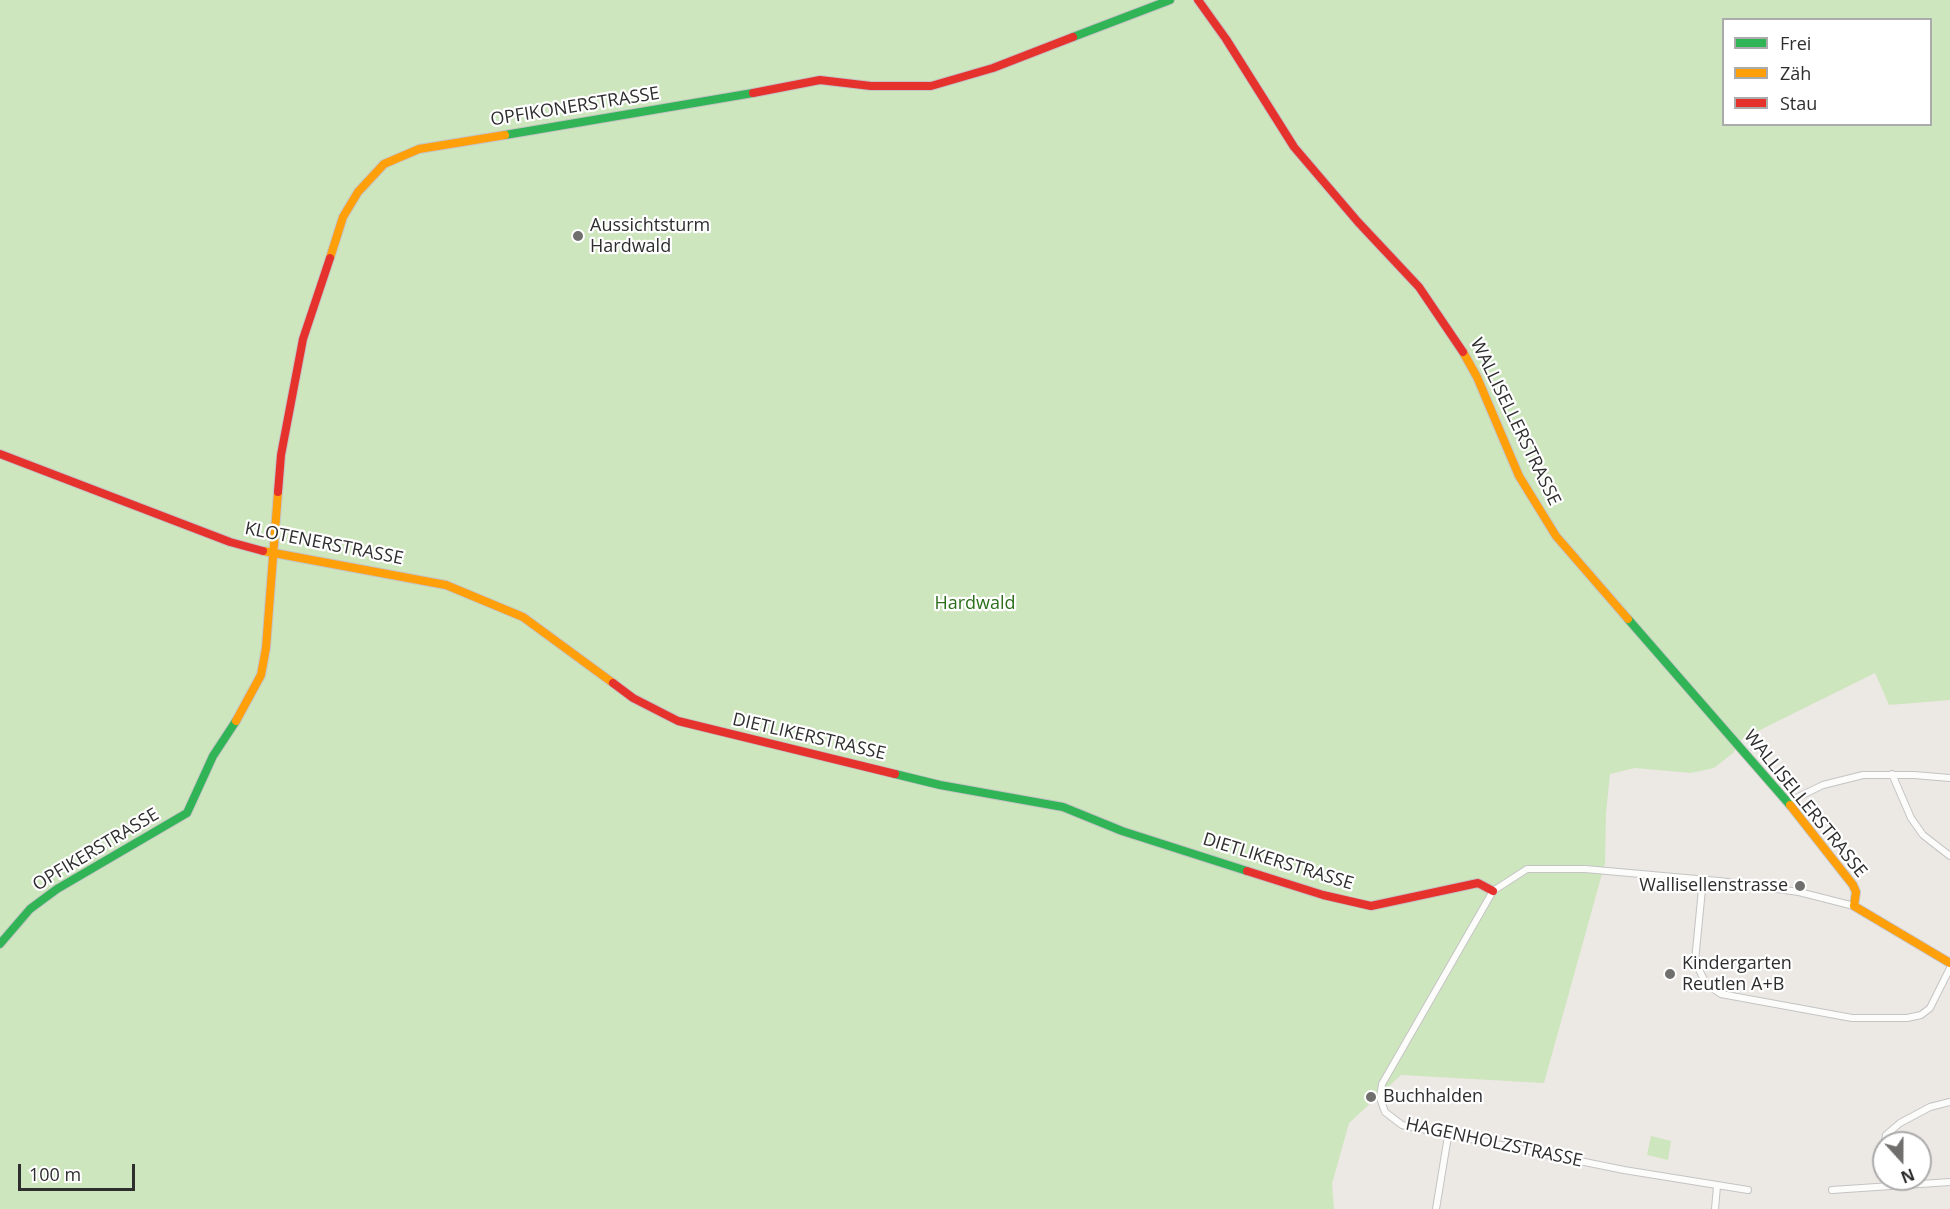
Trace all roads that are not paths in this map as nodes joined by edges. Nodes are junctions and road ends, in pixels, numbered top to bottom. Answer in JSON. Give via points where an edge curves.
{"nodes":[{"id":1,"x":1170,"y":0,"type":"edge"},
{"id":2,"x":1198,"y":0,"type":"edge"},
{"id":3,"x":0,"y":454,"type":"edge"},
{"id":4,"x":274,"y":554,"type":"junction"},
{"id":5,"x":597,"y":673,"type":"joint"},
{"id":6,"x":1892,"y":774,"type":"junction"},
{"id":7,"x":1950,"y":778,"type":"edge"},
{"id":8,"x":1788,"y":802,"type":"junction"},
{"id":9,"x":187,"y":813,"type":"joint"},
{"id":10,"x":1950,"y":856,"type":"edge"},
{"id":11,"x":1702,"y":879,"type":"junction"},
{"id":12,"x":1493,"y":891,"type":"junction"},
{"id":13,"x":1854,"y":906,"type":"junction"},
{"id":14,"x":0,"y":944,"type":"edge"},
{"id":15,"x":1950,"y":963,"type":"edge"},
{"id":16,"x":1950,"y":968,"type":"edge"},
{"id":17,"x":1950,"y":1102,"type":"edge"},
{"id":18,"x":1891,"y":1131,"type":"edge"},
{"id":19,"x":1448,"y":1136,"type":"junction"},
{"id":20,"x":1932,"y":1182,"type":"edge"},
{"id":21,"x":1950,"y":1182,"type":"edge"},
{"id":22,"x":1872,"y":1185,"type":"edge"},
{"id":23,"x":1717,"y":1186,"type":"junction"},
{"id":24,"x":1748,"y":1190,"type":"dead end"},
{"id":25,"x":1832,"y":1190,"type":"dead end"},
{"id":26,"x":1436,"y":1209,"type":"edge"},
{"id":27,"x":1714,"y":1209,"type":"edge"}],
"edges":[{"from":1,"to":4,"type":"street","name":"OPFIKONERSTRASSE","via":[[993,68],[931,86],[871,86],[820,80],[694,105],[419,149],[384,164],[358,192],[343,217],[303,339],[281,455]]},
{"from":2,"to":8,"type":"street","name":"WALLISELLERSTRASSE","via":[[1294,147],[1419,287],[1454,335],[1477,377],[1519,476],[1556,536]]},
{"from":3,"to":4,"type":"street","name":"KLOTENERSTRASSE","via":[[230,542]]},
{"from":4,"to":5,"type":"street","name":"KLOTENERSTRASSE","via":[[446,585],[523,617]]},
{"from":4,"to":9,"type":"street","name":"OPFIKONERSTRASSE","via":[[261,675],[213,756]]},
{"from":5,"to":12,"type":"street","name":"DIETLIKERSTRASSE","via":[[633,698],[678,721],[940,785],[1063,807],[1122,831],[1323,895],[1371,906],[1478,883]]},
{"from":6,"to":7,"type":"street"},
{"from":6,"to":8,"type":"street","via":[[1838,780]]},
{"from":6,"to":10,"type":"street","via":[[1923,835]]},
{"from":8,"to":13,"type":"street","name":"WALLISELLERSTRASSE","via":[[1853,885]]},
{"from":9,"to":14,"type":"street","name":"OPFIKERSTRASSE","via":[[57,889],[30,909]]},
{"from":11,"to":12,"type":"street","via":[[1543,868],[1527,869]]},
{"from":11,"to":13,"type":"street","via":[[1799,892]]},
{"from":11,"to":16,"type":"street","via":[[1695,961],[1706,984],[1721,994],[1852,1018],[1907,1018],[1930,1008]]},
{"from":12,"to":19,"type":"street","name":"HAGENHOLZSTRASSE","via":[[1382,1084],[1382,1105],[1392,1119],[1401,1125]]},
{"from":13,"to":15,"type":"street"},
{"from":17,"to":18,"type":"street","via":[[1930,1107]]},
{"from":19,"to":23,"type":"street","name":"HAGENHOLZSTRASSE"},
{"from":19,"to":26,"type":"street"},
{"from":20,"to":21,"type":"street"},
{"from":22,"to":25,"type":"street"},
{"from":23,"to":24,"type":"street","name":"HAGENHOLZSTRASSE"},
{"from":23,"to":27,"type":"street"}]}
